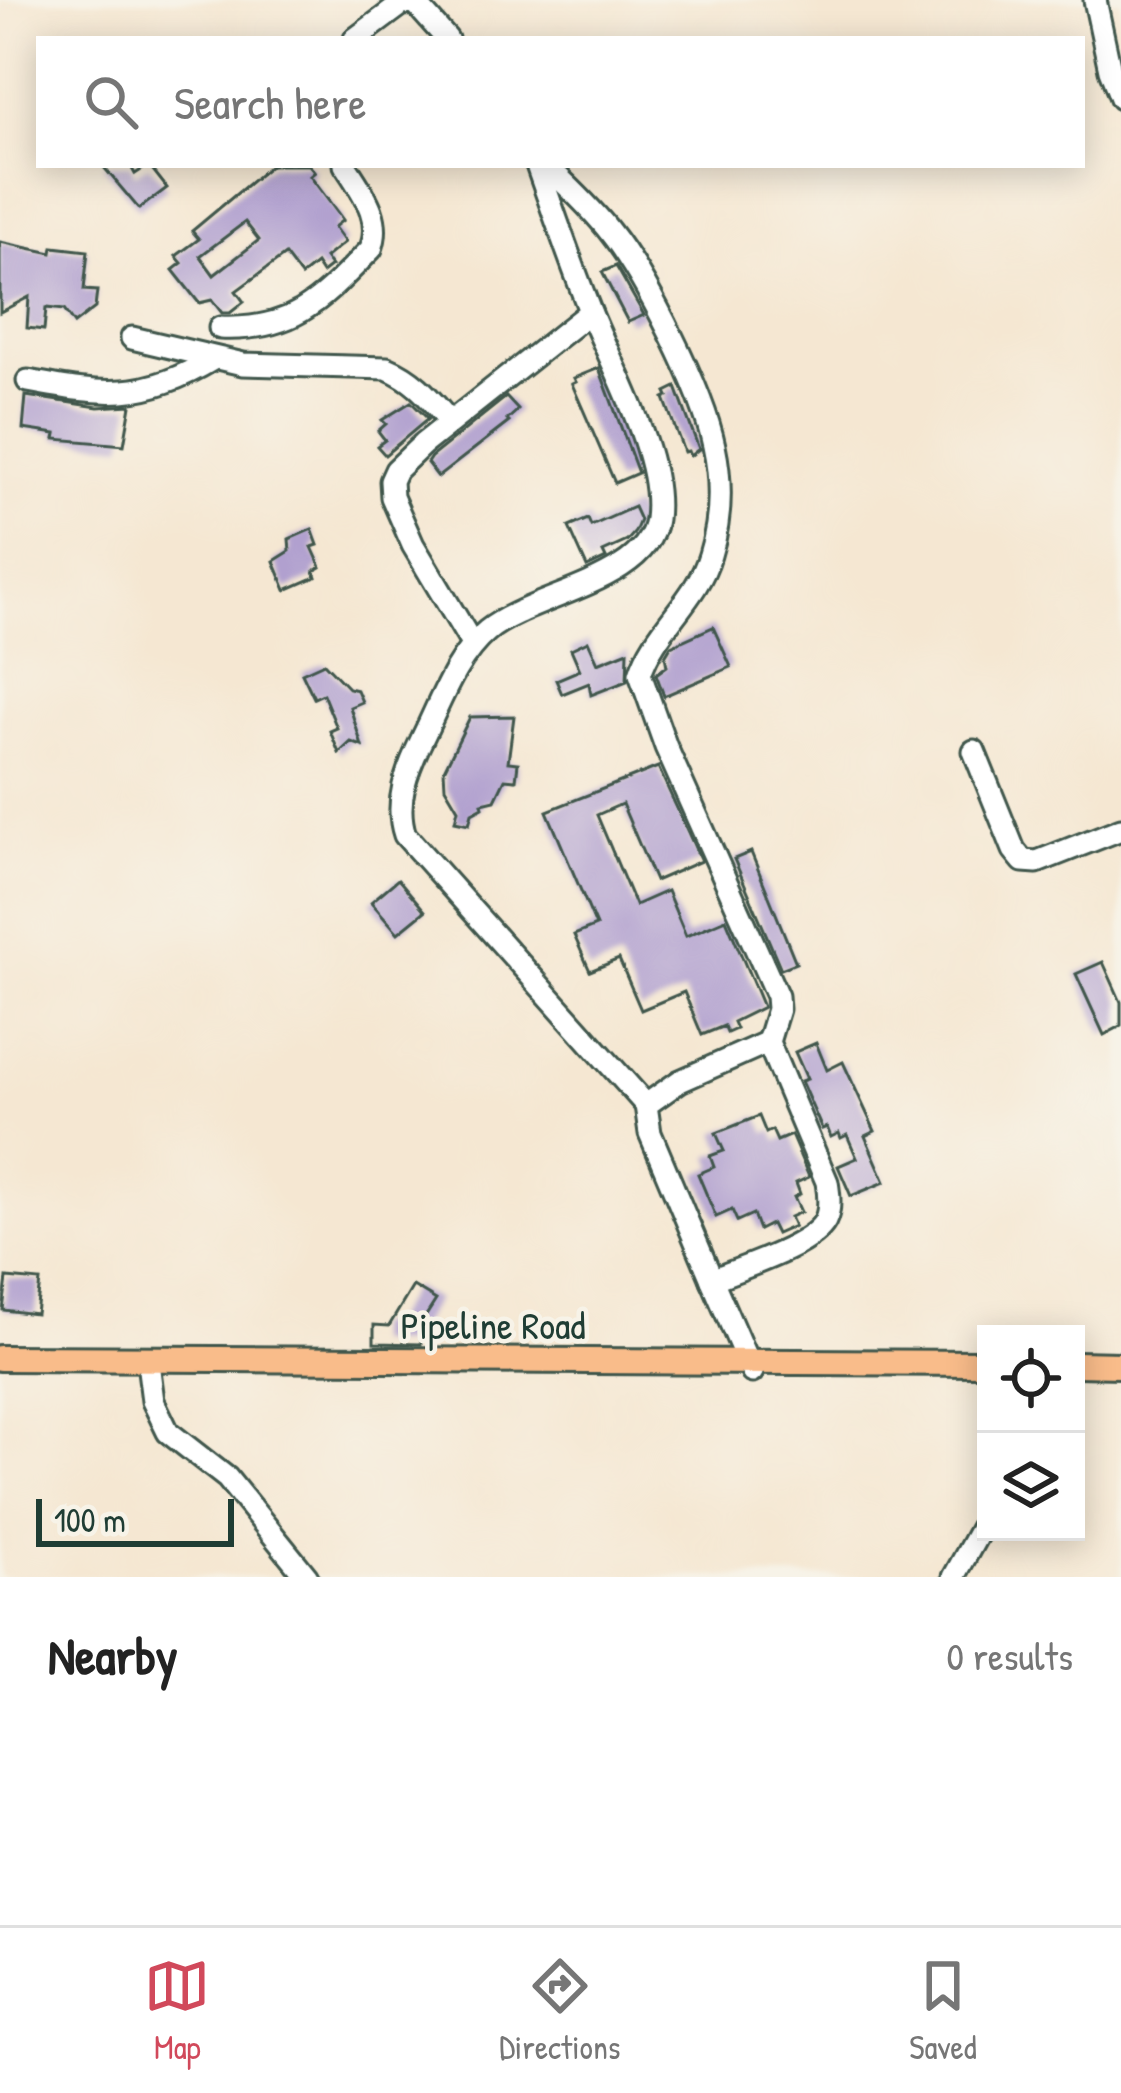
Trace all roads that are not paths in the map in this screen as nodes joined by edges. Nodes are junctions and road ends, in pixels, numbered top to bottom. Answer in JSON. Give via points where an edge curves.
{"nodes":[{"id":1,"x":1095,"y":0,"type":"edge"},
{"id":2,"x":359,"y":36,"type":"edge"},
{"id":3,"x":444,"y":36,"type":"edge"},
{"id":4,"x":1121,"y":98,"type":"edge"},
{"id":5,"x":347,"y":168,"type":"edge"},
{"id":6,"x":538,"y":168,"type":"edge"},
{"id":7,"x":549,"y":168,"type":"edge"},
{"id":8,"x":590,"y":312,"type":"junction"},
{"id":9,"x":220,"y":328,"type":"dead end"},
{"id":10,"x":132,"y":338,"type":"dead end"},
{"id":11,"x":213,"y":359,"type":"junction"},
{"id":12,"x":28,"y":381,"type":"dead end"},
{"id":13,"x":450,"y":422,"type":"junction"},
{"id":14,"x":472,"y":644,"type":"junction"},
{"id":15,"x":974,"y":751,"type":"dead end"},
{"id":16,"x":1121,"y":829,"type":"edge"},
{"id":17,"x":768,"y":1042,"type":"junction"},
{"id":18,"x":646,"y":1105,"type":"junction"},
{"id":19,"x":712,"y":1280,"type":"junction"},
{"id":20,"x":0,"y":1358,"type":"edge"},
{"id":21,"x":977,"y":1364,"type":"edge"},
{"id":22,"x":1085,"y":1364,"type":"edge"},
{"id":23,"x":1121,"y":1365,"type":"edge"},
{"id":24,"x":751,"y":1367,"type":"junction"},
{"id":25,"x":920,"y":1368,"type":"junction"},
{"id":26,"x":0,"y":1369,"type":"edge"},
{"id":27,"x":149,"y":1370,"type":"junction"},
{"id":28,"x":977,"y":1372,"type":"edge"},
{"id":29,"x":1085,"y":1374,"type":"edge"},
{"id":30,"x":1121,"y":1374,"type":"edge"},
{"id":31,"x":977,"y":1536,"type":"edge"},
{"id":32,"x":307,"y":1577,"type":"edge"},
{"id":33,"x":954,"y":1577,"type":"edge"}],
"edges":[{"from":1,"to":4,"type":"street"},
{"from":2,"to":3,"type":"street","via":[[415,3]]},
{"from":5,"to":9,"type":"street","via":[[374,213],[371,249],[305,310],[278,324]]},
{"from":6,"to":8,"type":"street"},
{"from":7,"to":17,"type":"street","via":[[639,274],[714,443],[718,527],[708,562],[640,674],[777,996]]},
{"from":8,"to":13,"type":"street"},
{"from":8,"to":14,"type":"street","via":[[637,418],[656,522],[629,562],[493,626]]},
{"from":10,"to":11,"type":"street"},
{"from":11,"to":12,"type":"street","via":[[170,382],[118,394]]},
{"from":11,"to":13,"type":"street","via":[[387,368],[408,377]]},
{"from":13,"to":14,"type":"street","via":[[396,470],[392,497]]},
{"from":14,"to":18,"type":"street","via":[[405,782],[405,836]]},
{"from":15,"to":16,"type":"street","via":[[1023,860],[1037,862]]},
{"from":17,"to":18,"type":"street"},
{"from":17,"to":19,"type":"street","via":[[827,1182],[828,1210],[802,1242]]},
{"from":18,"to":19,"type":"street"},
{"from":19,"to":24,"type":"street"},
{"from":20,"to":24,"type":"main road","name":"Pipeline Road"},
{"from":21,"to":25,"type":"main road","name":"Pipeline Road"},
{"from":22,"to":23,"type":"main road"},
{"from":24,"to":25,"type":"main road","name":"Pipeline Road"},
{"from":24,"to":27,"type":"main road","name":"Pipeline Road"},
{"from":25,"to":28,"type":"main road","name":"Pipeline Road"},
{"from":26,"to":27,"type":"main road","name":"Pipeline Road"},
{"from":27,"to":32,"type":"street","via":[[168,1432],[227,1478]]},
{"from":29,"to":30,"type":"main road"},
{"from":31,"to":33,"type":"street"}]}
